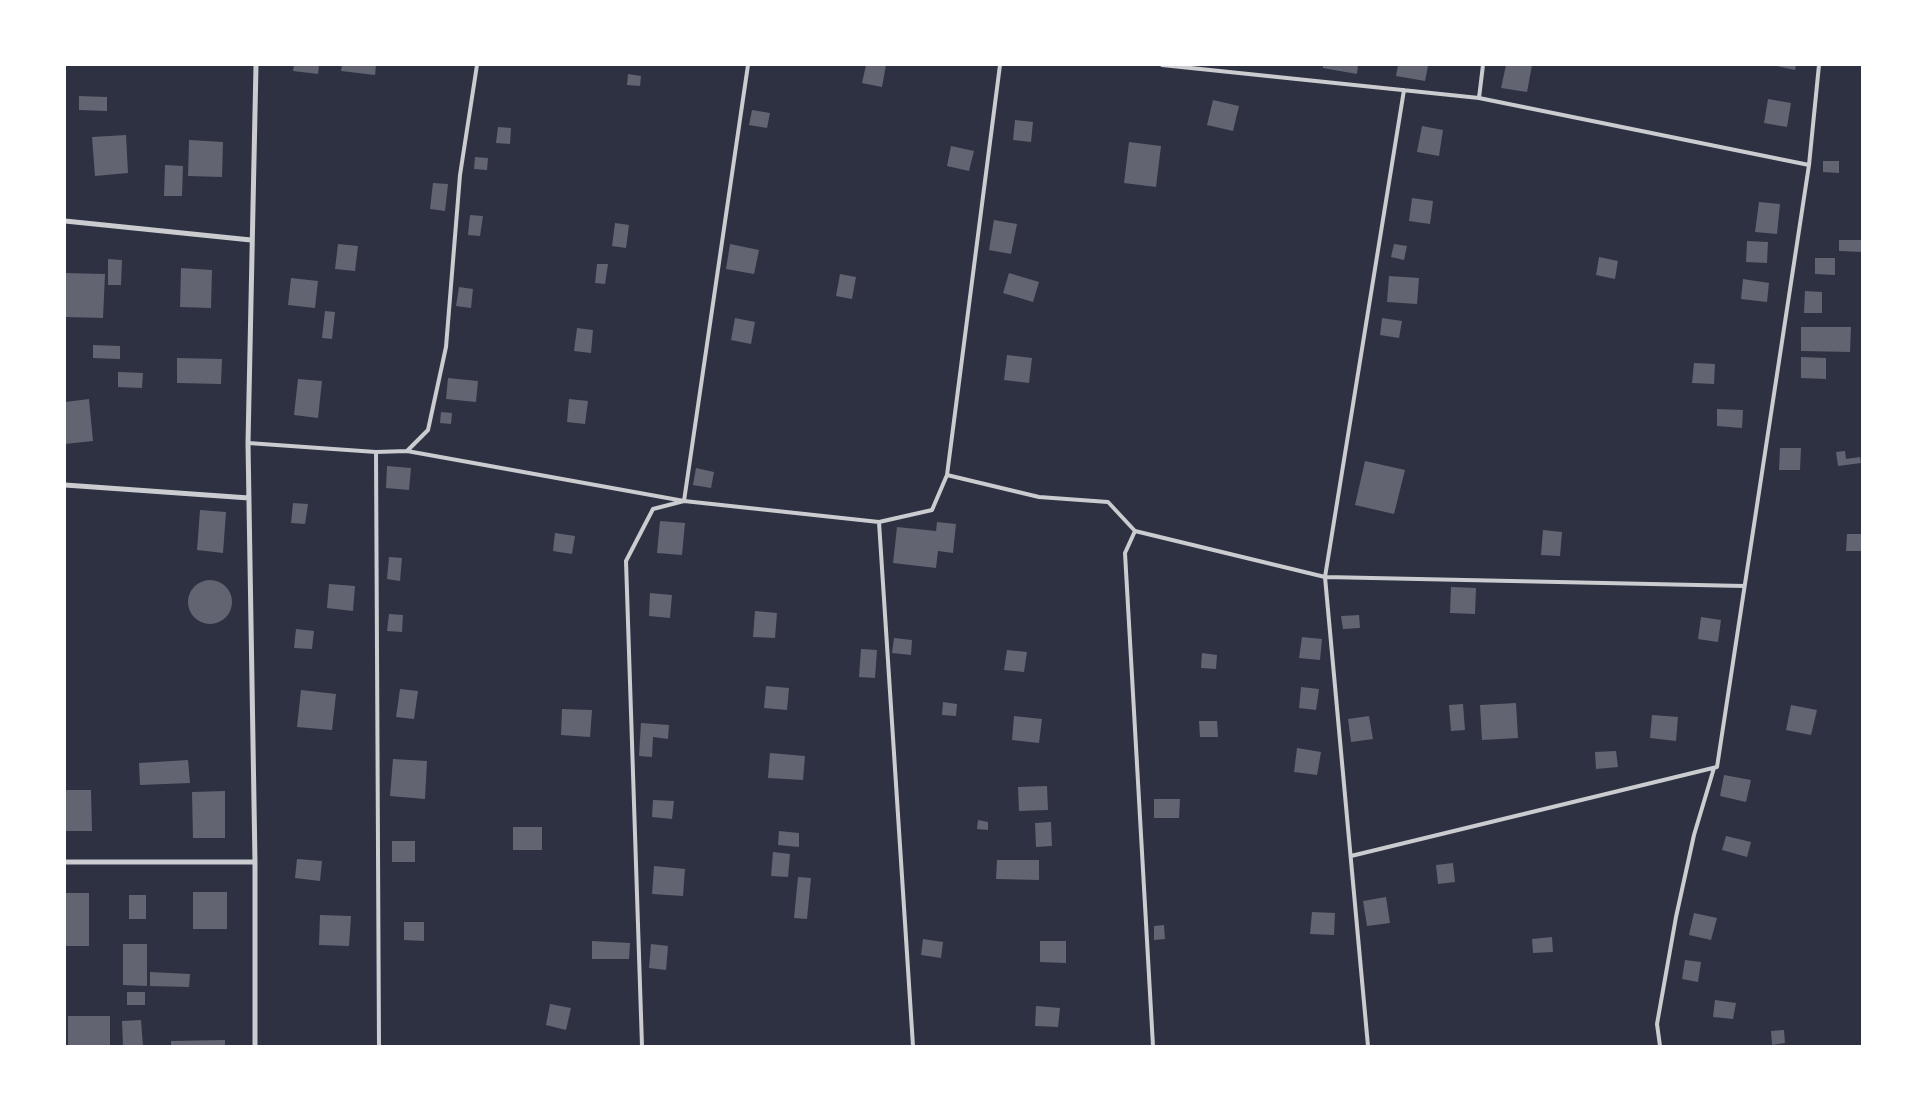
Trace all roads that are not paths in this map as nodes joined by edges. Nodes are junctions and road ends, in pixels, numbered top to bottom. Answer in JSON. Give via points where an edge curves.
{"nodes":[{"id":1,"x":256,"y":65,"type":"edge"},
{"id":2,"x":477,"y":65,"type":"edge"},
{"id":3,"x":748,"y":65,"type":"edge"},
{"id":4,"x":1000,"y":65,"type":"edge"},
{"id":5,"x":1162,"y":65,"type":"edge"},
{"id":6,"x":1483,"y":65,"type":"edge"},
{"id":7,"x":1819,"y":65,"type":"edge"},
{"id":8,"x":1404,"y":90,"type":"junction"},
{"id":9,"x":1479,"y":98,"type":"junction"},
{"id":10,"x":1808,"y":165,"type":"junction"},
{"id":11,"x":65,"y":220,"type":"edge"},
{"id":12,"x":251,"y":240,"type":"junction"},
{"id":13,"x":248,"y":443,"type":"junction"},
{"id":14,"x":407,"y":451,"type":"junction"},
{"id":15,"x":376,"y":452,"type":"junction"},
{"id":16,"x":947,"y":475,"type":"junction"},
{"id":17,"x":65,"y":485,"type":"edge"},
{"id":18,"x":249,"y":498,"type":"junction"},
{"id":19,"x":684,"y":501,"type":"junction"},
{"id":20,"x":879,"y":522,"type":"junction"},
{"id":21,"x":1135,"y":531,"type":"junction"},
{"id":22,"x":1326,"y":578,"type":"junction"},
{"id":23,"x":1744,"y":586,"type":"junction"},
{"id":24,"x":1714,"y":768,"type":"junction"},
{"id":25,"x":1350,"y":856,"type":"junction"},
{"id":26,"x":65,"y":862,"type":"edge"},
{"id":27,"x":255,"y":862,"type":"junction"},
{"id":28,"x":255,"y":1046,"type":"edge"},
{"id":29,"x":379,"y":1046,"type":"edge"},
{"id":30,"x":642,"y":1046,"type":"edge"},
{"id":31,"x":912,"y":1046,"type":"edge"},
{"id":32,"x":1153,"y":1046,"type":"edge"},
{"id":33,"x":1368,"y":1046,"type":"edge"},
{"id":34,"x":1660,"y":1046,"type":"edge"}],
"edges":[{"from":1,"to":12,"type":"street"},
{"from":2,"to":14,"type":"lane","via":[[460,175],[446,347],[428,430]]},
{"from":3,"to":19,"type":"lane"},
{"from":4,"to":16,"type":"lane"},
{"from":5,"to":8,"type":"lane"},
{"from":6,"to":9,"type":"lane"},
{"from":7,"to":10,"type":"lane"},
{"from":8,"to":9,"type":"lane"},
{"from":8,"to":22,"type":"lane"},
{"from":9,"to":10,"type":"lane"},
{"from":10,"to":23,"type":"lane"},
{"from":11,"to":12,"type":"street"},
{"from":12,"to":13,"type":"street"},
{"from":13,"to":15,"type":"lane"},
{"from":13,"to":18,"type":"street"},
{"from":14,"to":15,"type":"lane"},
{"from":14,"to":19,"type":"lane"},
{"from":15,"to":29,"type":"lane"},
{"from":16,"to":20,"type":"lane","via":[[932,510]]},
{"from":16,"to":21,"type":"lane","via":[[1039,497],[1108,502]]},
{"from":17,"to":18,"type":"street"},
{"from":18,"to":27,"type":"street"},
{"from":19,"to":20,"type":"lane"},
{"from":19,"to":30,"type":"lane","via":[[653,509],[626,561]]},
{"from":20,"to":31,"type":"lane"},
{"from":21,"to":22,"type":"lane"},
{"from":21,"to":32,"type":"lane","via":[[1125,553]]},
{"from":22,"to":23,"type":"lane"},
{"from":22,"to":25,"type":"lane"},
{"from":23,"to":24,"type":"lane","via":[[1717,767]]},
{"from":24,"to":25,"type":"lane"},
{"from":24,"to":34,"type":"lane","via":[[1694,834],[1676,917],[1657,1024]]},
{"from":25,"to":33,"type":"lane"},
{"from":26,"to":27,"type":"street"},
{"from":27,"to":28,"type":"street"}]}
